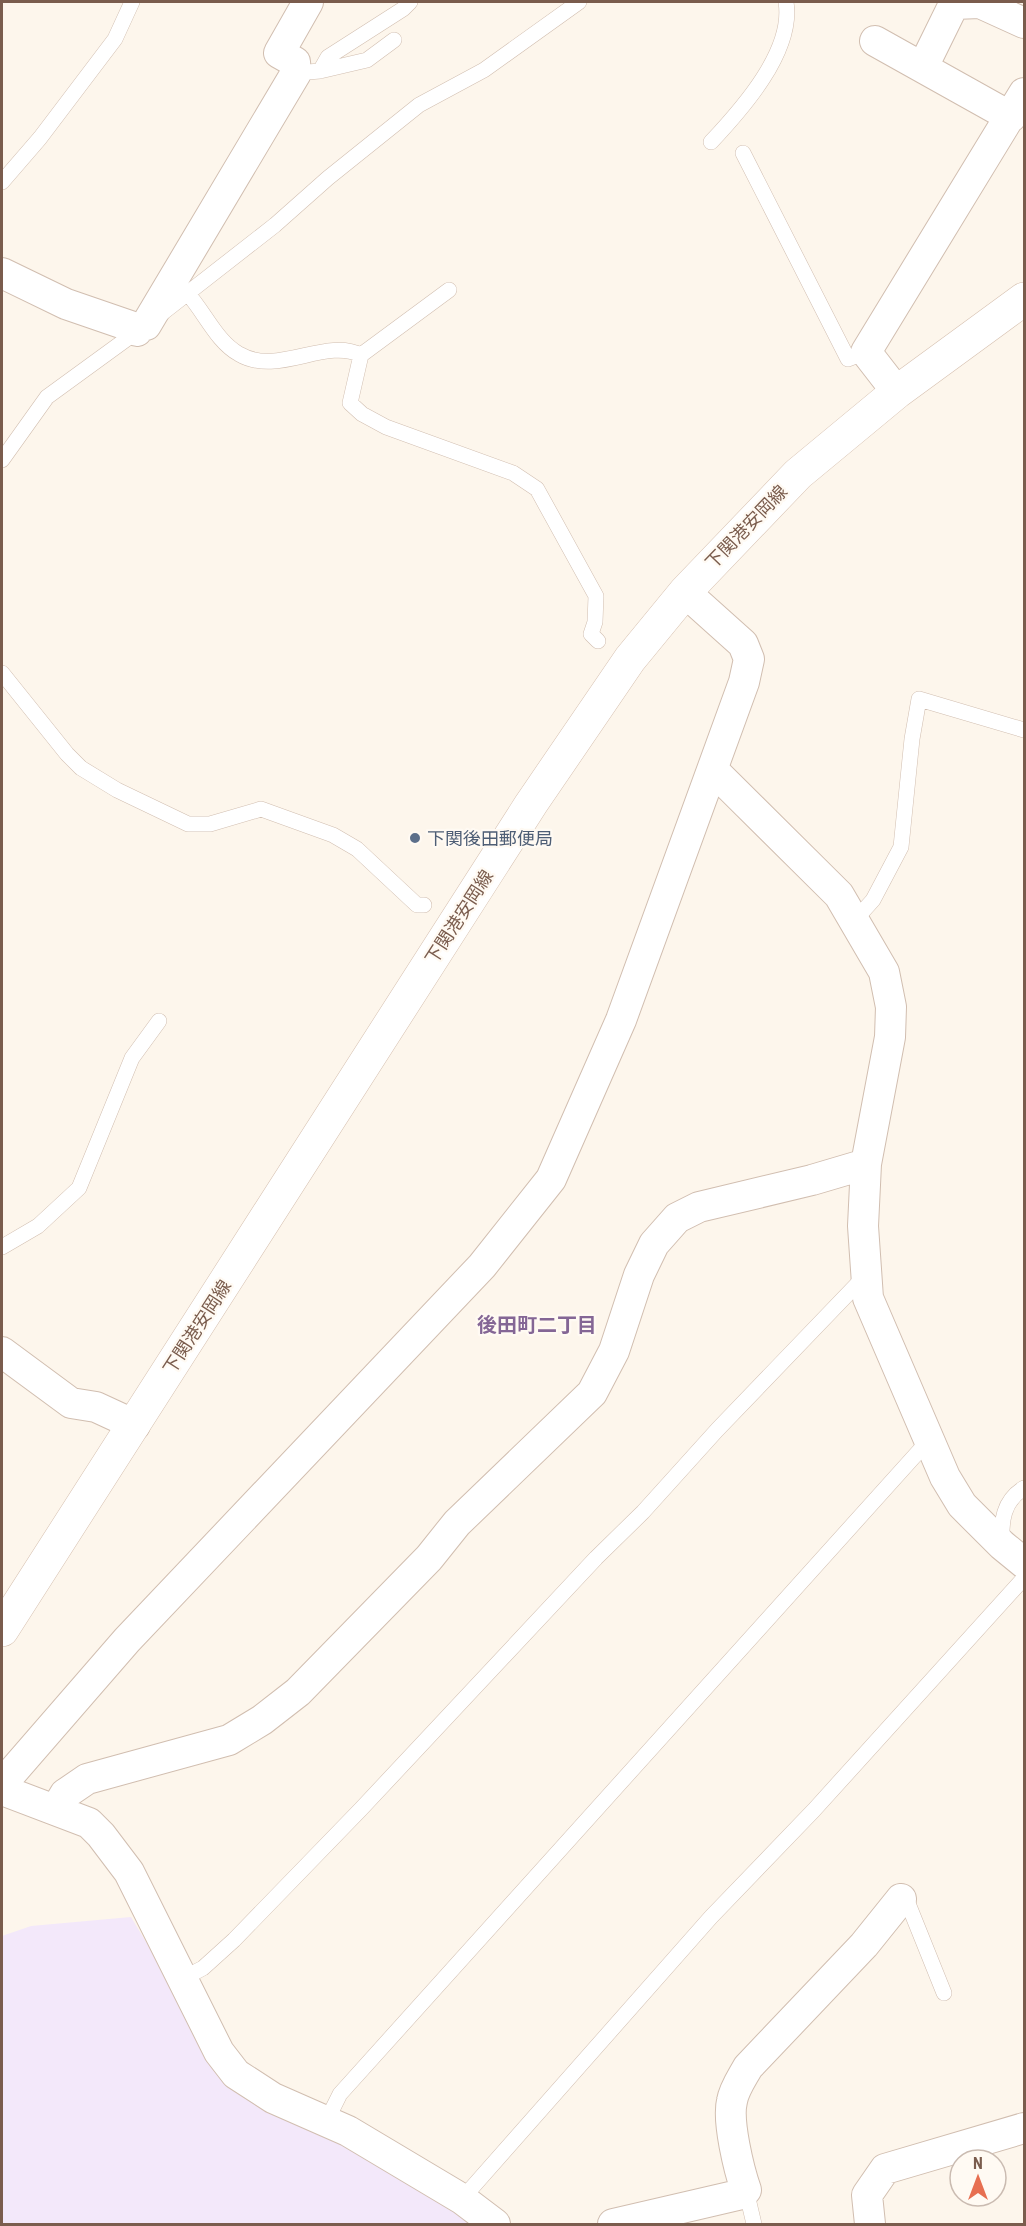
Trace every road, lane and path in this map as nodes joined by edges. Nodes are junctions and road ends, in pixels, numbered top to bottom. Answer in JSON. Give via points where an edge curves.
{"nodes":[{"id":1,"x":132,"y":2,"type":"edge"},
{"id":2,"x":308,"y":2,"type":"edge"},
{"id":3,"x":410,"y":2,"type":"edge"},
{"id":4,"x":579,"y":2,"type":"edge"},
{"id":5,"x":786,"y":2,"type":"edge"},
{"id":6,"x":1024,"y":23,"type":"edge"},
{"id":7,"x":394,"y":40,"type":"dead end"},
{"id":8,"x":875,"y":41,"type":"dead end"},
{"id":9,"x":922,"y":67,"type":"junction"},
{"id":10,"x":308,"y":72,"type":"junction"},
{"id":11,"x":1018,"y":105,"type":"edge"},
{"id":12,"x":711,"y":142,"type":"dead end"},
{"id":13,"x":743,"y":153,"type":"dead end"},
{"id":14,"x":2,"y":182,"type":"edge"},
{"id":15,"x":2,"y":273,"type":"edge"},
{"id":16,"x":449,"y":290,"type":"dead end"},
{"id":17,"x":188,"y":294,"type":"junction"},
{"id":18,"x":1024,"y":299,"type":"edge"},
{"id":19,"x":141,"y":328,"type":"junction"},
{"id":20,"x":866,"y":352,"type":"junction"},
{"id":21,"x":361,"y":355,"type":"junction"},
{"id":22,"x":897,"y":392,"type":"junction"},
{"id":23,"x":2,"y":460,"type":"edge"},
{"id":24,"x":684,"y":592,"type":"junction"},
{"id":25,"x":598,"y":641,"type":"dead end"},
{"id":26,"x":2,"y":673,"type":"edge"},
{"id":27,"x":1024,"y":730,"type":"edge"},
{"id":28,"x":713,"y":770,"type":"junction"},
{"id":29,"x":424,"y":905,"type":"dead end"},
{"id":30,"x":855,"y":920,"type":"junction"},
{"id":31,"x":159,"y":1021,"type":"dead end"},
{"id":32,"x":866,"y":1164,"type":"junction"},
{"id":33,"x":2,"y":1247,"type":"edge"},
{"id":34,"x":866,"y":1275,"type":"junction"},
{"id":35,"x":2,"y":1352,"type":"edge"},
{"id":36,"x":135,"y":1425,"type":"junction"},
{"id":37,"x":929,"y":1440,"type":"junction"},
{"id":38,"x":1024,"y":1488,"type":"edge"},
{"id":39,"x":1013,"y":1554,"type":"edge"},
{"id":40,"x":1024,"y":1578,"type":"edge"},
{"id":41,"x":2,"y":1630,"type":"edge"},
{"id":42,"x":2,"y":1784,"type":"edge"},
{"id":43,"x":2,"y":1790,"type":"edge"},
{"id":44,"x":56,"y":1809,"type":"junction"},
{"id":45,"x":901,"y":1899,"type":"joint"},
{"id":46,"x":182,"y":1979,"type":"junction"},
{"id":47,"x":944,"y":1993,"type":"dead end"},
{"id":48,"x":326,"y":2122,"type":"junction"},
{"id":49,"x":1024,"y":2128,"type":"edge"},
{"id":50,"x":746,"y":2190,"type":"junction"},
{"id":51,"x":462,"y":2199,"type":"junction"},
{"id":52,"x":495,"y":2224,"type":"edge"},
{"id":53,"x":613,"y":2224,"type":"edge"},
{"id":54,"x":754,"y":2224,"type":"edge"},
{"id":55,"x":870,"y":2224,"type":"edge"}],
"edges":[{"from":1,"to":14,"type":"lane","via":[[115,39]]},
{"from":2,"to":10,"type":"street","via":[[279,53]]},
{"from":3,"to":10,"type":"lane"},
{"from":4,"to":17,"type":"lane","via":[[484,69],[419,105]]},
{"from":5,"to":12,"type":"lane","via":[[782,40],[772,61],[736,115]]},
{"from":6,"to":9,"type":"street","via":[[980,3],[954,4]]},
{"from":7,"to":10,"type":"lane","via":[[367,60]]},
{"from":8,"to":9,"type":"street"},
{"from":9,"to":11,"type":"street"},
{"from":10,"to":19,"type":"street"},
{"from":11,"to":20,"type":"street"},
{"from":13,"to":20,"type":"lane","via":[[848,359]]},
{"from":15,"to":19,"type":"street","via":[[66,304]]},
{"from":16,"to":21,"type":"lane"},
{"from":17,"to":19,"type":"lane"},
{"from":17,"to":21,"type":"lane","via":[[227,345],[250,359],[277,362],[326,352]]},
{"from":18,"to":22,"type":"main road","name":"下関港安岡線"},
{"from":19,"to":23,"type":"lane","via":[[47,397]]},
{"from":20,"to":22,"type":"street"},
{"from":21,"to":25,"type":"lane","via":[[350,403],[354,409],[386,427],[513,472],[537,489],[596,596],[591,634]]},
{"from":22,"to":24,"type":"main road","name":"下関港安岡線","via":[[798,474]]},
{"from":24,"to":28,"type":"street","via":[[732,632],[749,658]]},
{"from":24,"to":36,"type":"main road","name":"下関港安岡線","via":[[630,659],[531,804]]},
{"from":26,"to":29,"type":"lane","via":[[67,754],[81,768],[117,790],[188,824],[210,824],[261,809],[333,835],[357,849],[417,905]]},
{"from":27,"to":30,"type":"lane","via":[[920,699],[901,847],[873,900]]},
{"from":28,"to":30,"type":"street","via":[[840,895]]},
{"from":28,"to":42,"type":"street","via":[[621,1020],[551,1179],[482,1266],[128,1640]]},
{"from":30,"to":32,"type":"street","via":[[884,972],[891,1007],[883,1079]]},
{"from":31,"to":33,"type":"lane","via":[[132,1058],[79,1188],[25,1236]]},
{"from":32,"to":34,"type":"street"},
{"from":32,"to":44,"type":"street","via":[[699,1207],[677,1218],[654,1244],[639,1275],[614,1351],[592,1393],[457,1524],[429,1558],[298,1692],[229,1740],[87,1779],[65,1794]]},
{"from":34,"to":37,"type":"street","via":[[868,1298],[879,1328]]},
{"from":34,"to":46,"type":"lane","via":[[234,1940],[203,1968]]},
{"from":35,"to":36,"type":"street","via":[[71,1402],[96,1407]]},
{"from":36,"to":41,"type":"main road","name":"下関港安岡線"},
{"from":37,"to":39,"type":"street","via":[[962,1505]]},
{"from":37,"to":48,"type":"lane","via":[[340,2094]]},
{"from":38,"to":39,"type":"lane","via":[[1005,1508]]},
{"from":40,"to":51,"type":"lane","via":[[814,1810],[711,1917]]},
{"from":43,"to":44,"type":"street"},
{"from":44,"to":46,"type":"street","via":[[89,1823],[115,1852],[129,1872]]},
{"from":45,"to":47,"type":"lane","via":[[907,1901]]},
{"from":45,"to":50,"type":"street","via":[[864,1945],[748,2067],[736,2089],[731,2103]]},
{"from":46,"to":48,"type":"street","via":[[219,2052],[236,2074],[273,2098]]},
{"from":48,"to":51,"type":"street","via":[[348,2131]]},
{"from":49,"to":55,"type":"street","via":[[885,2169],[867,2195]]},
{"from":50,"to":53,"type":"street"},
{"from":50,"to":54,"type":"lane"},
{"from":51,"to":52,"type":"street"}]}
